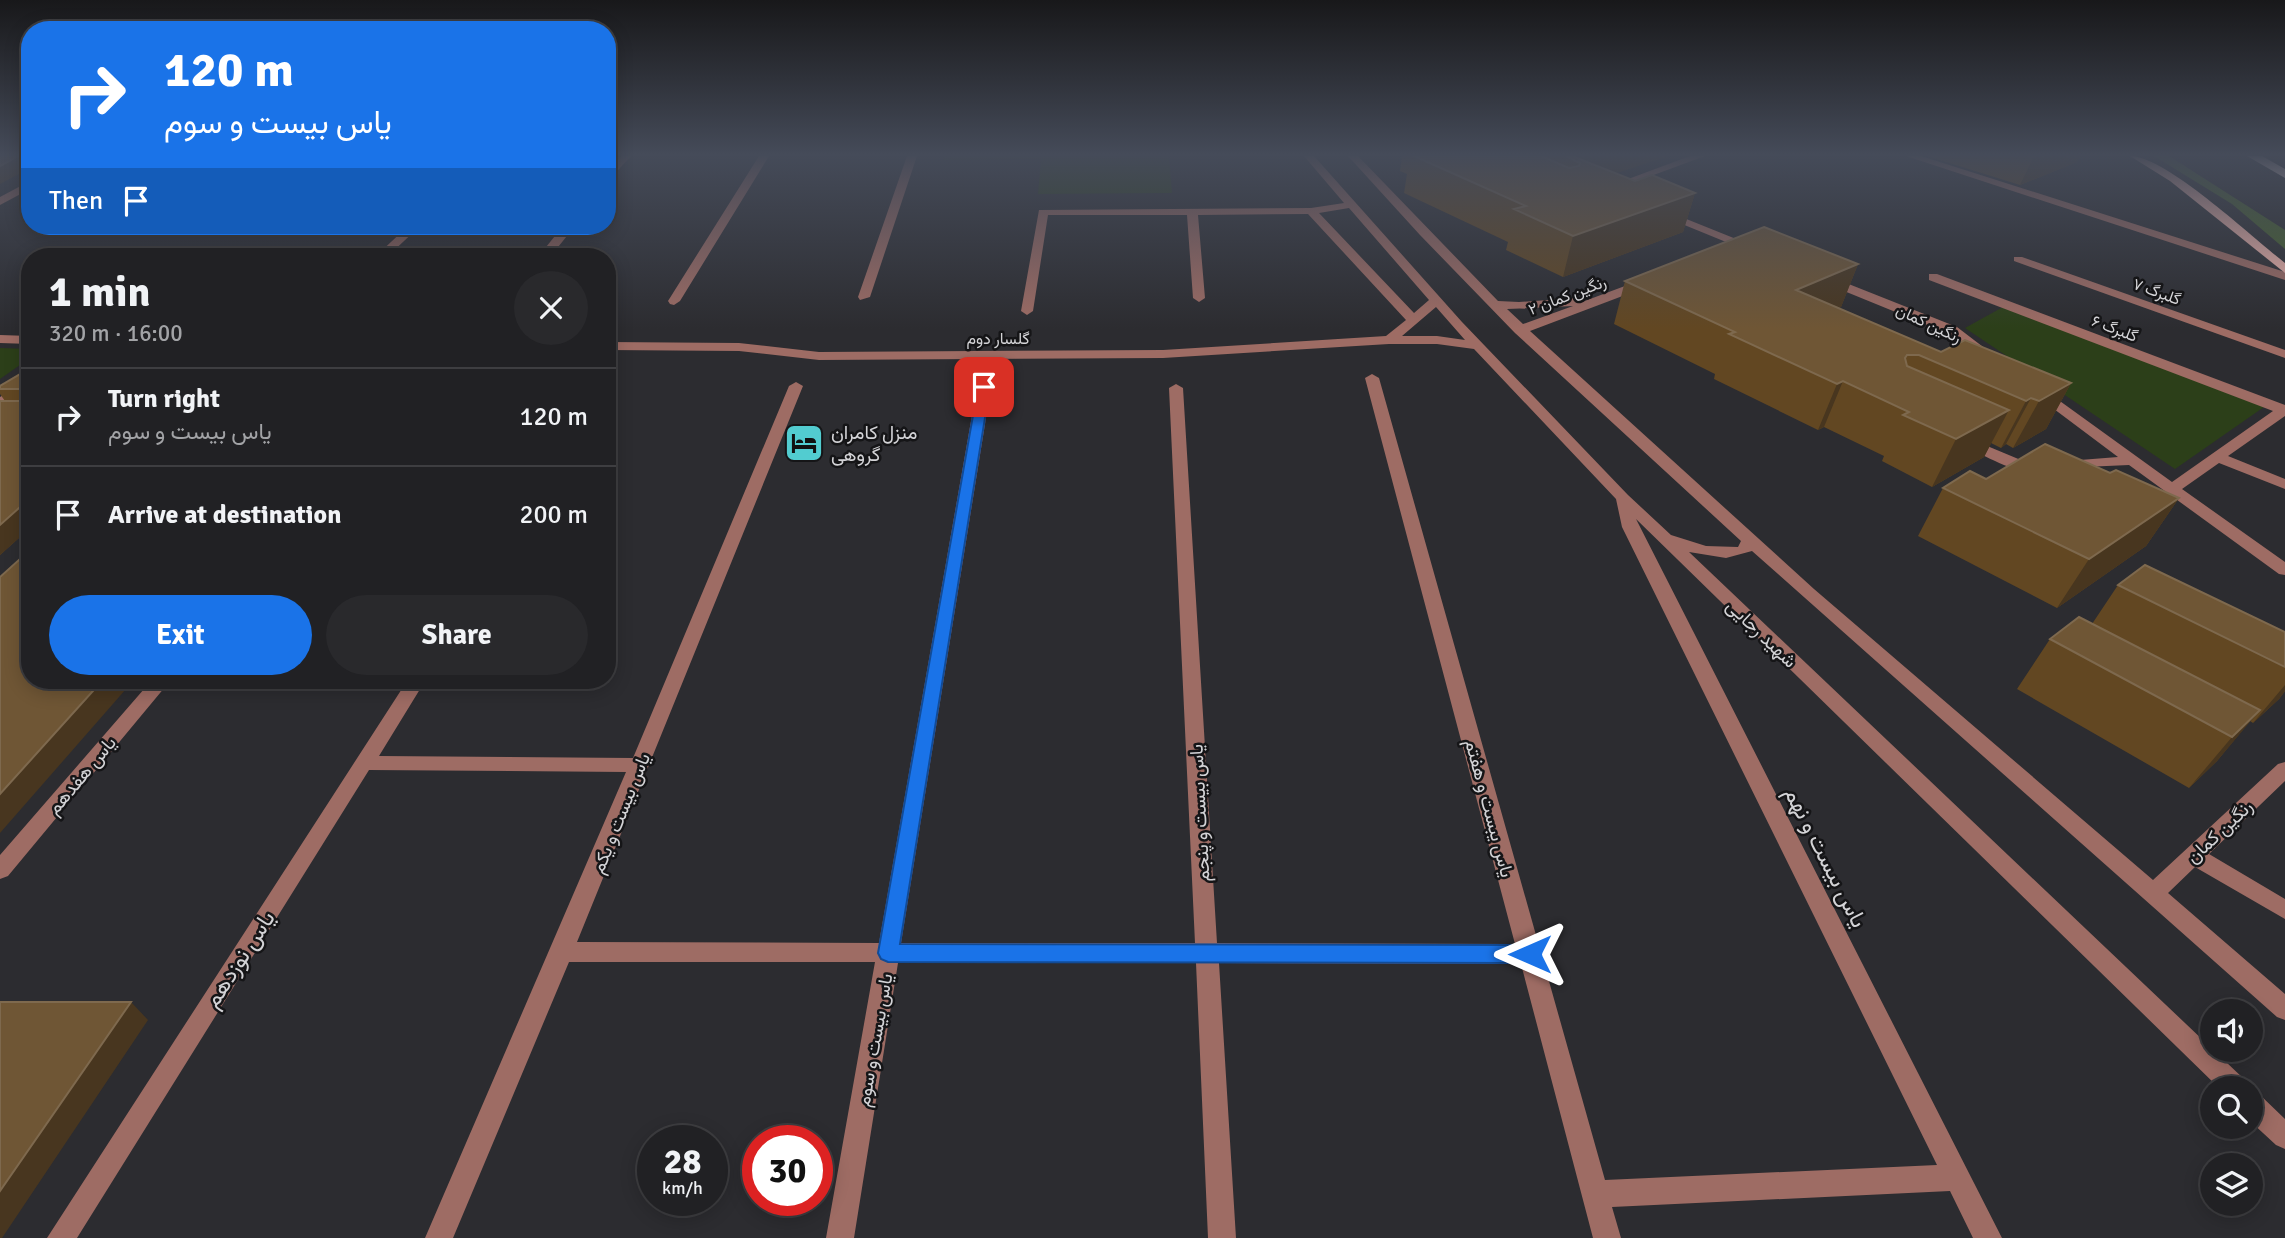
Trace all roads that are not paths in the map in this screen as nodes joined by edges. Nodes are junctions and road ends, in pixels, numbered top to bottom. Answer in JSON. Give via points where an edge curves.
{"nodes":[{"id":1,"x":728,"y":214,"type":"edge"},
{"id":2,"x":892,"y":214,"type":"edge"},
{"id":3,"x":1043,"y":214,"type":"edge"},
{"id":4,"x":1192,"y":214,"type":"edge"},
{"id":5,"x":1314,"y":214,"type":"edge"},
{"id":6,"x":1357,"y":214,"type":"edge"},
{"id":7,"x":1405,"y":214,"type":"edge"},
{"id":8,"x":1664,"y":214,"type":"edge"},
{"id":9,"x":2091,"y":214,"type":"edge"},
{"id":10,"x":2217,"y":214,"type":"edge"},
{"id":11,"x":404,"y":235,"type":"edge"},
{"id":12,"x":1743,"y":245,"type":"junction"},
{"id":13,"x":391,"y":248,"type":"edge"},
{"id":14,"x":1718,"y":254,"type":"edge"},
{"id":15,"x":1767,"y":255,"type":"edge"},
{"id":16,"x":2018,"y":258,"type":"dead end"},
{"id":17,"x":2285,"y":269,"type":"edge"},
{"id":18,"x":1816,"y":275,"type":"edge"},
{"id":19,"x":2285,"y":276,"type":"edge"},
{"id":20,"x":1659,"y":277,"type":"edge"},
{"id":21,"x":1933,"y":277,"type":"dead end"},
{"id":22,"x":864,"y":297,"type":"dead end"},
{"id":23,"x":1199,"y":298,"type":"dead end"},
{"id":24,"x":1601,"y":299,"type":"junction"},
{"id":25,"x":674,"y":300,"type":"dead end"},
{"id":26,"x":1436,"y":301,"type":"junction"},
{"id":27,"x":1494,"y":304,"type":"junction"},
{"id":28,"x":1027,"y":311,"type":"dead end"},
{"id":29,"x":1413,"y":320,"type":"junction"},
{"id":30,"x":1520,"y":330,"type":"junction"},
{"id":31,"x":0,"y":338,"type":"edge"},
{"id":32,"x":21,"y":339,"type":"edge"},
{"id":33,"x":1389,"y":340,"type":"junction"},
{"id":34,"x":616,"y":346,"type":"edge"},
{"id":35,"x":1478,"y":346,"type":"junction"},
{"id":36,"x":2285,"y":354,"type":"edge"},
{"id":37,"x":1997,"y":363,"type":"edge"},
{"id":38,"x":1372,"y":378,"type":"dead end"},
{"id":39,"x":796,"y":386,"type":"dead end"},
{"id":40,"x":984,"y":387,"type":"dead end"},
{"id":41,"x":2031,"y":387,"type":"edge"},
{"id":42,"x":1176,"y":388,"type":"dead end"},
{"id":43,"x":21,"y":391,"type":"edge"},
{"id":44,"x":3,"y":409,"type":"edge"},
{"id":45,"x":2284,"y":410,"type":"edge"},
{"id":46,"x":1953,"y":434,"type":"edge"},
{"id":47,"x":2218,"y":457,"type":"junction"},
{"id":48,"x":2133,"y":460,"type":"junction"},
{"id":49,"x":2285,"y":484,"type":"edge"},
{"id":50,"x":2172,"y":489,"type":"junction"},
{"id":51,"x":1623,"y":498,"type":"junction"},
{"id":52,"x":1662,"y":536,"type":"junction"},
{"id":53,"x":1749,"y":541,"type":"junction"},
{"id":54,"x":2285,"y":570,"type":"edge"},
{"id":55,"x":154,"y":689,"type":"edge"},
{"id":56,"x":411,"y":689,"type":"edge"},
{"id":57,"x":364,"y":763,"type":"junction"},
{"id":58,"x":640,"y":765,"type":"junction"},
{"id":59,"x":2285,"y":769,"type":"edge"},
{"id":60,"x":2193,"y":855,"type":"junction"},
{"id":61,"x":0,"y":870,"type":"edge"},
{"id":62,"x":2154,"y":892,"type":"junction"},
{"id":63,"x":2285,"y":910,"type":"edge"},
{"id":64,"x":562,"y":953,"type":"junction"},
{"id":65,"x":888,"y":953,"type":"junction"},
{"id":66,"x":1207,"y":954,"type":"junction"},
{"id":67,"x":1530,"y":954,"type":"junction"},
{"id":68,"x":2285,"y":1009,"type":"edge"},
{"id":69,"x":2224,"y":1076,"type":"edge"},
{"id":70,"x":2263,"y":1115,"type":"edge"},
{"id":71,"x":2285,"y":1136,"type":"edge"},
{"id":72,"x":1957,"y":1177,"type":"junction"},
{"id":73,"x":1596,"y":1194,"type":"junction"},
{"id":74,"x":61,"y":1238,"type":"edge"},
{"id":75,"x":439,"y":1238,"type":"edge"},
{"id":76,"x":840,"y":1238,"type":"edge"},
{"id":77,"x":1222,"y":1238,"type":"edge"},
{"id":78,"x":1607,"y":1238,"type":"edge"},
{"id":79,"x":1988,"y":1238,"type":"edge"}],
"edges":[{"from":1,"to":25,"type":"street"},
{"from":2,"to":22,"type":"street"},
{"from":3,"to":28,"type":"street"},
{"from":4,"to":23,"type":"street"},
{"from":5,"to":29,"type":"street"},
{"from":6,"to":26,"type":"street","name":"شهید رجایی"},
{"from":7,"to":27,"type":"street"},
{"from":8,"to":12,"type":"street"},
{"from":9,"to":19,"type":"street"},
{"from":10,"to":17,"type":"main road"},
{"from":11,"to":13,"type":"street"},
{"from":12,"to":14,"type":"street"},
{"from":12,"to":15,"type":"street"},
{"from":16,"to":36,"type":"street","name":"گلبرگ ۷"},
{"from":18,"to":37,"type":"street","name":"رنگین کمان","via":[[1952,330]]},
{"from":20,"to":24,"type":"street","name":"رنگین کمان ۲"},
{"from":21,"to":45,"type":"street","name":"گلبرگ ۶"},
{"from":24,"to":27,"type":"street"},
{"from":24,"to":30,"type":"street","name":"رنگین کمان ۲"},
{"from":26,"to":29,"type":"street"},
{"from":26,"to":35,"type":"street","name":"شهید رجایی"},
{"from":27,"to":30,"type":"street"},
{"from":29,"to":33,"type":"street"},
{"from":30,"to":53,"type":"street"},
{"from":31,"to":32,"type":"street"},
{"from":33,"to":34,"type":"street","name":"گلسار دوم","via":[[1149,355],[818,356],[739,347]]},
{"from":33,"to":35,"type":"street","name":"گلسار دوم"},
{"from":35,"to":51,"type":"street","name":"شهید رجایی"},
{"from":38,"to":67,"type":"street","name":"یاس یبست و هفتم"},
{"from":39,"to":58,"type":"street","name":"یاس بیست و یکم"},
{"from":40,"to":65,"type":"street","name":"یاس بیست و سوم"},
{"from":41,"to":48,"type":"street"},
{"from":42,"to":66,"type":"street","name":"یاس بیست و پنجم"},
{"from":43,"to":44,"type":"street"},
{"from":45,"to":47,"type":"street"},
{"from":46,"to":48,"type":"street","via":[[2019,471]]},
{"from":47,"to":49,"type":"street"},
{"from":47,"to":50,"type":"street"},
{"from":48,"to":50,"type":"street"},
{"from":50,"to":54,"type":"street"},
{"from":51,"to":52,"type":"street","name":"شهید رجایی"},
{"from":51,"to":72,"type":"street","name":"یاس بیست و نهم","via":[[1630,527]]},
{"from":52,"to":53,"type":"street","via":[[1700,551],[1731,555],[1745,550]]},
{"from":52,"to":69,"type":"street","name":"شهید رجایی"},
{"from":53,"to":62,"type":"street"},
{"from":55,"to":61,"type":"street","name":"یاس هفدهم"},
{"from":56,"to":57,"type":"street","name":"یاس نوزدهم"},
{"from":57,"to":58,"type":"street"},
{"from":57,"to":74,"type":"street","name":"یاس نوزدهم"},
{"from":58,"to":64,"type":"street","name":"یاس بیست و یکم"},
{"from":59,"to":60,"type":"street","name":"رنگین کمان"},
{"from":60,"to":62,"type":"street","name":"رنگین کمان"},
{"from":60,"to":63,"type":"street"},
{"from":62,"to":68,"type":"street"},
{"from":64,"to":65,"type":"street"},
{"from":64,"to":75,"type":"street","name":"یاس بیست و یکم"},
{"from":65,"to":66,"type":"street"},
{"from":65,"to":76,"type":"street","name":"یاس بیست و سوم"},
{"from":66,"to":67,"type":"street"},
{"from":66,"to":77,"type":"street","name":"یاس بیست و پنجم"},
{"from":67,"to":73,"type":"street","name":"یاس یبست و هفتم"},
{"from":70,"to":71,"type":"street"},
{"from":72,"to":73,"type":"street"},
{"from":72,"to":79,"type":"street","name":"یاس بیست و نهم"},
{"from":73,"to":78,"type":"street","name":"یاس یبست و هفتم"}]}
